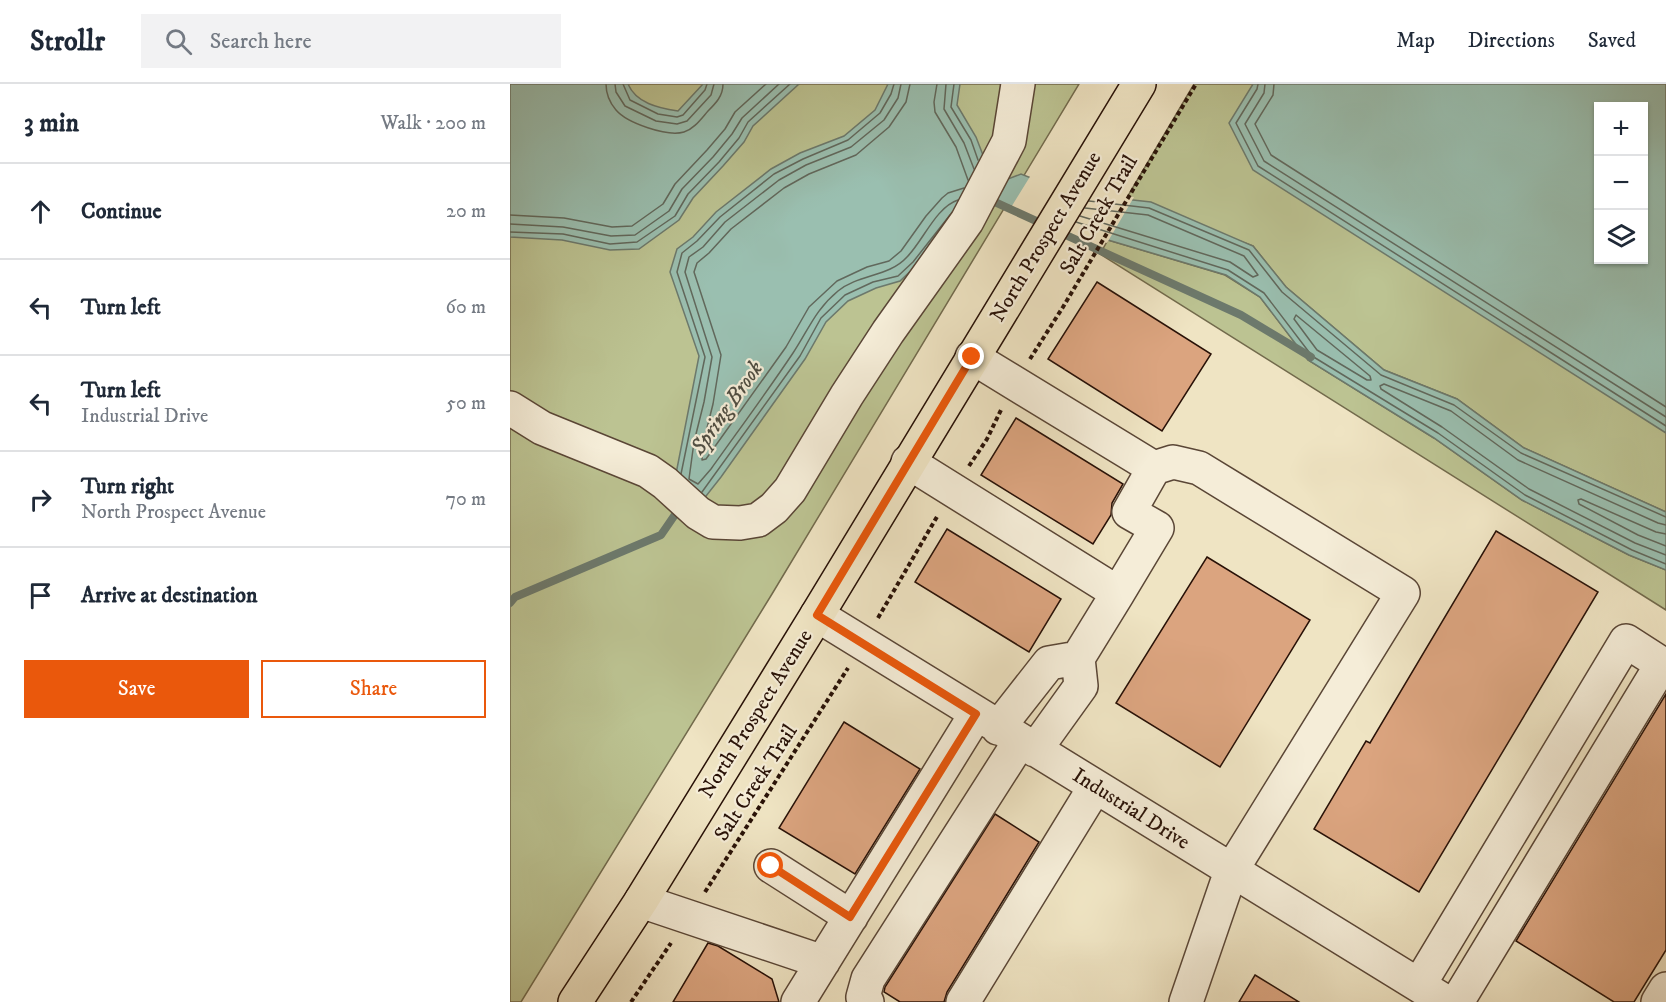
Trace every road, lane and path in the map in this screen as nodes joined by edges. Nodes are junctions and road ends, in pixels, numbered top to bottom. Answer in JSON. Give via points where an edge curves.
{"nodes":[{"id":1,"x":1018,"y":84,"type":"edge"},
{"id":2,"x":1138,"y":84,"type":"edge"},
{"id":3,"x":1196,"y":84,"type":"edge"},
{"id":4,"x":972,"y":357,"type":"junction"},
{"id":5,"x":1028,"y":362,"type":"dead end"},
{"id":6,"x":510,"y":408,"type":"edge"},
{"id":7,"x":1002,"y":409,"type":"dead end"},
{"id":8,"x":973,"y":461,"type":"dead end"},
{"id":9,"x":908,"y":462,"type":"junction"},
{"id":10,"x":1154,"y":468,"type":"junction"},
{"id":11,"x":941,"y":510,"type":"dead end"},
{"id":12,"x":1118,"y":593,"type":"junction"},
{"id":13,"x":884,"y":609,"type":"dead end"},
{"id":14,"x":817,"y":615,"type":"junction"},
{"id":15,"x":1078,"y":658,"type":"junction"},
{"id":16,"x":1664,"y":666,"type":"edge"},
{"id":17,"x":843,"y":676,"type":"dead end"},
{"id":18,"x":1008,"y":734,"type":"junction"},
{"id":19,"x":1095,"y":788,"type":"junction"},
{"id":20,"x":771,"y":866,"type":"dead end"},
{"id":21,"x":1231,"y":871,"type":"junction"},
{"id":22,"x":701,"y":897,"type":"dead end"},
{"id":23,"x":641,"y":901,"type":"junction"},
{"id":24,"x":850,"y":917,"type":"junction"},
{"id":25,"x":677,"y":934,"type":"dead end"},
{"id":26,"x":823,"y":962,"type":"junction"},
{"id":27,"x":1666,"y":989,"type":"edge"},
{"id":28,"x":1436,"y":997,"type":"edge"},
{"id":29,"x":575,"y":1002,"type":"edge"},
{"id":30,"x":631,"y":1002,"type":"edge"},
{"id":31,"x":798,"y":1002,"type":"edge"},
{"id":32,"x":867,"y":1002,"type":"edge"},
{"id":33,"x":963,"y":1002,"type":"edge"},
{"id":34,"x":1186,"y":1002,"type":"edge"},
{"id":35,"x":1658,"y":1002,"type":"edge"}],
"edges":[{"from":1,"to":6,"type":"street","via":[[1009,141],[967,221],[847,394],[790,490],[758,520],[713,522],[648,471],[542,428]]},
{"from":2,"to":4,"type":"main road","name":"North Prospect Avenue"},
{"from":3,"to":5,"type":"path","name":"Salt Creek Trail"},
{"from":4,"to":9,"type":"main road","name":"North Prospect Avenue"},
{"from":4,"to":10,"type":"street"},
{"from":7,"to":8,"type":"path"},
{"from":9,"to":12,"type":"street"},
{"from":9,"to":14,"type":"main road","name":"North Prospect Avenue"},
{"from":10,"to":12,"type":"street","via":[[1129,512],[1157,528]]},
{"from":10,"to":21,"type":"street","via":[[1173,462],[1199,468],[1403,593]]},
{"from":11,"to":13,"type":"path"},
{"from":12,"to":15,"type":"street"},
{"from":14,"to":18,"type":"street","name":"Industrial Drive"},
{"from":14,"to":23,"type":"main road","name":"North Prospect Avenue"},
{"from":15,"to":18,"type":"street","via":[[1050,663]]},
{"from":15,"to":18,"type":"street","via":[[1081,686]]},
{"from":16,"to":28,"type":"street","via":[[1626,641]]},
{"from":17,"to":22,"type":"path","name":"Salt Creek Trail"},
{"from":18,"to":19,"type":"street","name":"Industrial Drive"},
{"from":18,"to":24,"type":"street"},
{"from":18,"to":32,"type":"street","via":[[868,979],[863,997]]},
{"from":19,"to":21,"type":"street","name":"Industrial Drive"},
{"from":19,"to":33,"type":"street"},
{"from":20,"to":24,"type":"street"},
{"from":21,"to":28,"type":"street","name":"Industrial Drive"},
{"from":21,"to":34,"type":"street"},
{"from":23,"to":26,"type":"street"},
{"from":23,"to":29,"type":"main road","name":"North Prospect Avenue"},
{"from":24,"to":26,"type":"street"},
{"from":25,"to":30,"type":"path"},
{"from":26,"to":31,"type":"street"},
{"from":27,"to":35,"type":"street"}]}
